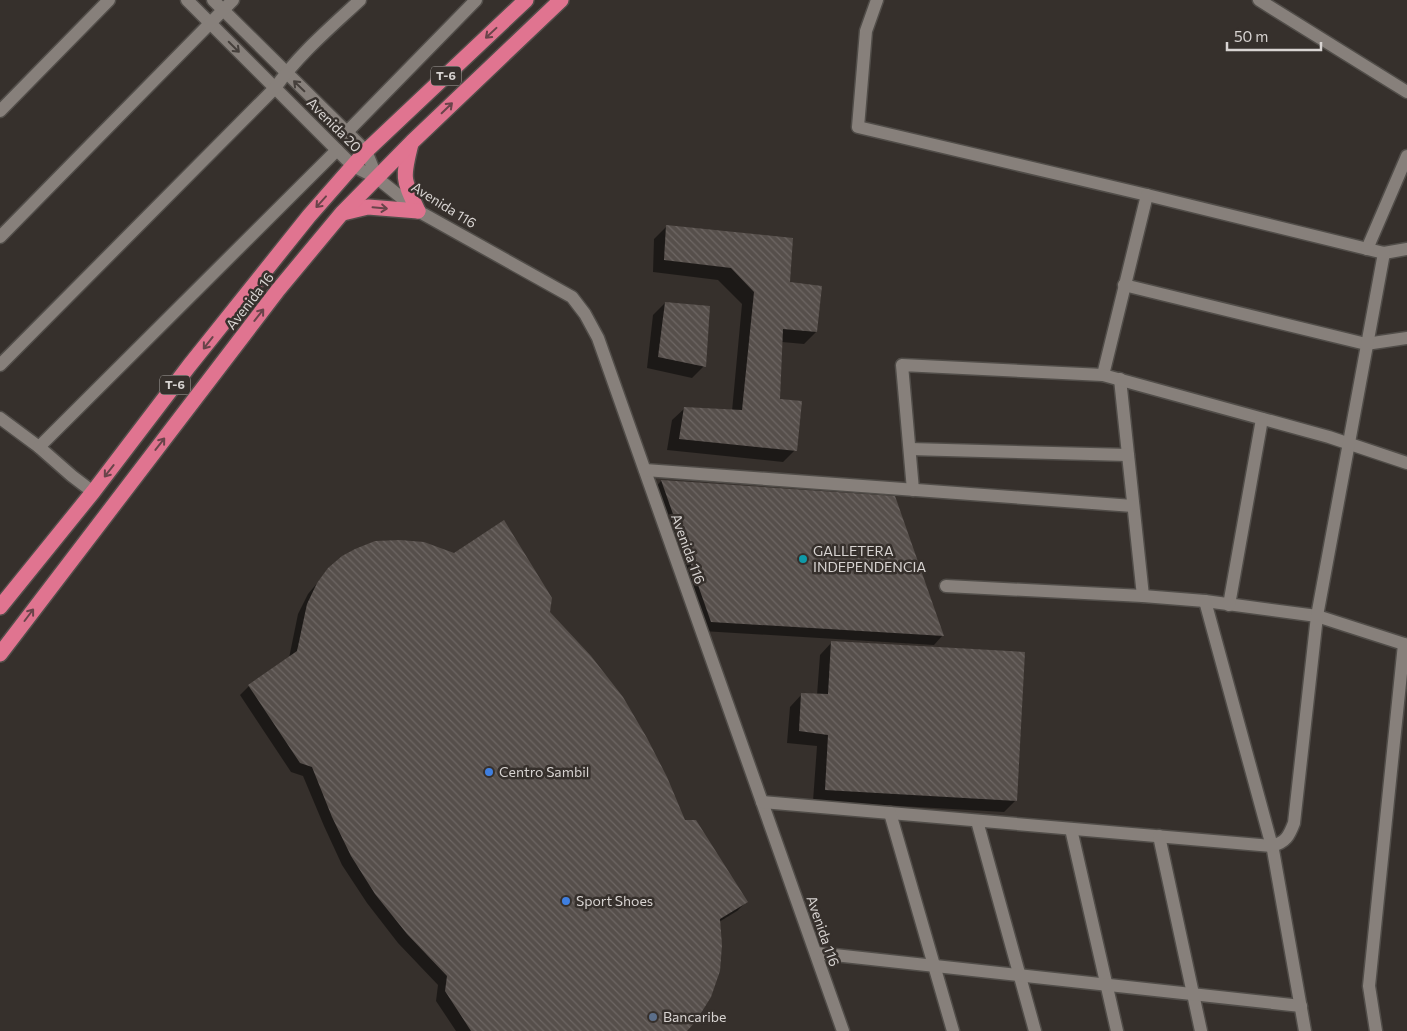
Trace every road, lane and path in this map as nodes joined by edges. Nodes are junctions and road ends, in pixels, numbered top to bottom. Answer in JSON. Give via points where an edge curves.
{"nodes":[{"id":1,"x":109,"y":0,"type":"edge"},
{"id":2,"x":187,"y":0,"type":"edge"},
{"id":3,"x":213,"y":0,"type":"edge"},
{"id":4,"x":233,"y":0,"type":"edge"},
{"id":5,"x":360,"y":0,"type":"edge"},
{"id":6,"x":476,"y":0,"type":"edge"},
{"id":7,"x":526,"y":0,"type":"edge"},
{"id":8,"x":561,"y":0,"type":"edge"},
{"id":9,"x":877,"y":0,"type":"edge"},
{"id":10,"x":1259,"y":0,"type":"edge"},
{"id":11,"x":224,"y":10,"type":"junction"},
{"id":12,"x":211,"y":24,"type":"junction"},
{"id":13,"x":286,"y":73,"type":"junction"},
{"id":14,"x":275,"y":88,"type":"junction"},
{"id":15,"x":1407,"y":92,"type":"edge"},
{"id":16,"x":0,"y":111,"type":"edge"},
{"id":17,"x":346,"y":133,"type":"junction"},
{"id":18,"x":412,"y":142,"type":"junction"},
{"id":19,"x":337,"y":150,"type":"junction"},
{"id":20,"x":366,"y":151,"type":"junction"},
{"id":21,"x":1407,"y":156,"type":"edge"},
{"id":22,"x":354,"y":166,"type":"junction"},
{"id":23,"x":377,"y":178,"type":"junction"},
{"id":24,"x":1147,"y":195,"type":"junction"},
{"id":25,"x":418,"y":211,"type":"junction"},
{"id":26,"x":342,"y":214,"type":"junction"},
{"id":27,"x":0,"y":237,"type":"edge"},
{"id":28,"x":1367,"y":249,"type":"junction"},
{"id":29,"x":1407,"y":249,"type":"edge"},
{"id":30,"x":1384,"y":253,"type":"junction"},
{"id":31,"x":1124,"y":285,"type":"junction"},
{"id":32,"x":1407,"y":338,"type":"edge"},
{"id":33,"x":1366,"y":344,"type":"junction"},
{"id":34,"x":0,"y":366,"type":"edge"},
{"id":35,"x":1103,"y":375,"type":"junction"},
{"id":36,"x":1120,"y":379,"type":"junction"},
{"id":37,"x":0,"y":418,"type":"edge"},
{"id":38,"x":1262,"y":419,"type":"junction"},
{"id":39,"x":1349,"y":444,"type":"junction"},
{"id":40,"x":39,"y":447,"type":"junction"},
{"id":41,"x":910,"y":449,"type":"junction"},
{"id":42,"x":1128,"y":455,"type":"junction"},
{"id":43,"x":1407,"y":463,"type":"edge"},
{"id":44,"x":645,"y":470,"type":"junction"},
{"id":45,"x":913,"y":490,"type":"junction"},
{"id":46,"x":93,"y":492,"type":"junction"},
{"id":47,"x":1133,"y":506,"type":"junction"},
{"id":48,"x":946,"y":586,"type":"dead end"},
{"id":49,"x":1143,"y":596,"type":"junction"},
{"id":50,"x":1205,"y":601,"type":"junction"},
{"id":51,"x":1229,"y":605,"type":"junction"},
{"id":52,"x":0,"y":607,"type":"edge"},
{"id":53,"x":1317,"y":616,"type":"junction"},
{"id":54,"x":1405,"y":644,"type":"edge"},
{"id":55,"x":0,"y":654,"type":"edge"},
{"id":56,"x":762,"y":802,"type":"junction"},
{"id":57,"x":890,"y":813,"type":"junction"},
{"id":58,"x":977,"y":821,"type":"junction"},
{"id":59,"x":1071,"y":829,"type":"junction"},
{"id":60,"x":1158,"y":836,"type":"junction"},
{"id":61,"x":1272,"y":846,"type":"junction"},
{"id":62,"x":816,"y":953,"type":"junction"},
{"id":63,"x":934,"y":966,"type":"junction"},
{"id":64,"x":1020,"y":975,"type":"junction"},
{"id":65,"x":1106,"y":985,"type":"junction"},
{"id":66,"x":1193,"y":994,"type":"junction"},
{"id":67,"x":1301,"y":1006,"type":"junction"},
{"id":68,"x":843,"y":1031,"type":"edge"},
{"id":69,"x":953,"y":1031,"type":"edge"},
{"id":70,"x":1035,"y":1031,"type":"edge"},
{"id":71,"x":1117,"y":1031,"type":"edge"},
{"id":72,"x":1201,"y":1031,"type":"edge"},
{"id":73,"x":1305,"y":1031,"type":"edge"},
{"id":74,"x":1376,"y":1031,"type":"edge"}],
"edges":[{"from":1,"to":16,"type":"street"},
{"from":2,"to":12,"type":"street","name":"Avenida 20"},
{"from":3,"to":11,"type":"street","name":"Avenida 20"},
{"from":4,"to":11,"type":"street"},
{"from":5,"to":13,"type":"street"},
{"from":6,"to":17,"type":"street"},
{"from":7,"to":20,"type":"highway","name":"Avenida 16","number":"T-6","one_way":true},
{"from":18,"to":8,"type":"highway","name":"Avenida 16","number":"T-6","one_way":true},
{"from":9,"to":24,"type":"street","via":[[866,31],[858,128]]},
{"from":10,"to":15,"type":"street"},
{"from":11,"to":12,"type":"street"},
{"from":11,"to":13,"type":"street","name":"Avenida 20"},
{"from":12,"to":14,"type":"street","name":"Avenida 20","one_way":true},
{"from":12,"to":27,"type":"street"},
{"from":13,"to":14,"type":"street"},
{"from":17,"to":13,"type":"street","name":"Avenida 20","one_way":true},
{"from":14,"to":19,"type":"street","name":"Avenida 20"},
{"from":14,"to":34,"type":"street"},
{"from":17,"to":20,"type":"street","name":"Avenida 20"},
{"from":18,"to":23,"type":"highway","name":"Avenida 16","number":"T-6"},
{"from":18,"to":25,"type":"highway","via":[[404,176]]},
{"from":19,"to":22,"type":"street","name":"Avenida 20"},
{"from":19,"to":40,"type":"street"},
{"from":20,"to":22,"type":"highway","name":"Avenida 16","number":"T-6"},
{"from":20,"to":23,"type":"street","name":"Avenida 20"},
{"from":21,"to":28,"type":"street"},
{"from":22,"to":23,"type":"street","name":"Avenida 20"},
{"from":22,"to":46,"type":"highway","name":"Avenida 16","number":"T-6","one_way":true,"via":[[309,216]]},
{"from":23,"to":25,"type":"street","name":"Avenida 116"},
{"from":23,"to":26,"type":"highway","name":"Avenida 16","number":"T-6"},
{"from":24,"to":28,"type":"street"},
{"from":24,"to":31,"type":"street"},
{"from":26,"to":25,"type":"highway","one_way":true,"via":[[368,207]]},
{"from":25,"to":44,"type":"street","name":"Avenida 116","via":[[572,297],[598,338]]},
{"from":55,"to":26,"type":"highway","name":"Avenida 16","number":"T-6","one_way":true,"via":[[273,298]]},
{"from":28,"to":30,"type":"street"},
{"from":29,"to":30,"type":"street"},
{"from":30,"to":33,"type":"street"},
{"from":31,"to":33,"type":"street"},
{"from":31,"to":35,"type":"street"},
{"from":32,"to":33,"type":"street"},
{"from":33,"to":39,"type":"street"},
{"from":35,"to":36,"type":"street"},
{"from":35,"to":41,"type":"street","via":[[902,365]]},
{"from":36,"to":38,"type":"street"},
{"from":36,"to":42,"type":"street"},
{"from":37,"to":40,"type":"street"},
{"from":38,"to":39,"type":"street"},
{"from":38,"to":51,"type":"street"},
{"from":39,"to":43,"type":"street"},
{"from":39,"to":53,"type":"street"},
{"from":40,"to":46,"type":"street"},
{"from":41,"to":42,"type":"street"},
{"from":41,"to":45,"type":"street"},
{"from":42,"to":47,"type":"street"},
{"from":44,"to":45,"type":"street"},
{"from":44,"to":56,"type":"street","name":"Avenida 116"},
{"from":45,"to":47,"type":"street"},
{"from":46,"to":52,"type":"highway","name":"Avenida 16","number":"T-6"},
{"from":47,"to":49,"type":"street"},
{"from":48,"to":49,"type":"street"},
{"from":49,"to":50,"type":"street"},
{"from":50,"to":51,"type":"street"},
{"from":50,"to":61,"type":"street"},
{"from":51,"to":53,"type":"street"},
{"from":53,"to":54,"type":"street"},
{"from":53,"to":61,"type":"street","via":[[1294,823],[1282,843]]},
{"from":54,"to":74,"type":"street","via":[[1370,986]]},
{"from":56,"to":57,"type":"street"},
{"from":56,"to":62,"type":"street","name":"Avenida 116"},
{"from":57,"to":58,"type":"street"},
{"from":57,"to":63,"type":"street"},
{"from":58,"to":59,"type":"street"},
{"from":58,"to":64,"type":"street"},
{"from":59,"to":60,"type":"street"},
{"from":59,"to":65,"type":"street"},
{"from":60,"to":61,"type":"street"},
{"from":60,"to":66,"type":"street"},
{"from":61,"to":67,"type":"street"},
{"from":62,"to":63,"type":"street"},
{"from":62,"to":68,"type":"street","name":"Avenida 116"},
{"from":63,"to":64,"type":"street"},
{"from":63,"to":69,"type":"street"},
{"from":64,"to":65,"type":"street"},
{"from":64,"to":70,"type":"street"},
{"from":65,"to":66,"type":"street"},
{"from":65,"to":71,"type":"street"},
{"from":66,"to":67,"type":"street"},
{"from":66,"to":72,"type":"street"},
{"from":67,"to":73,"type":"street"}]}
